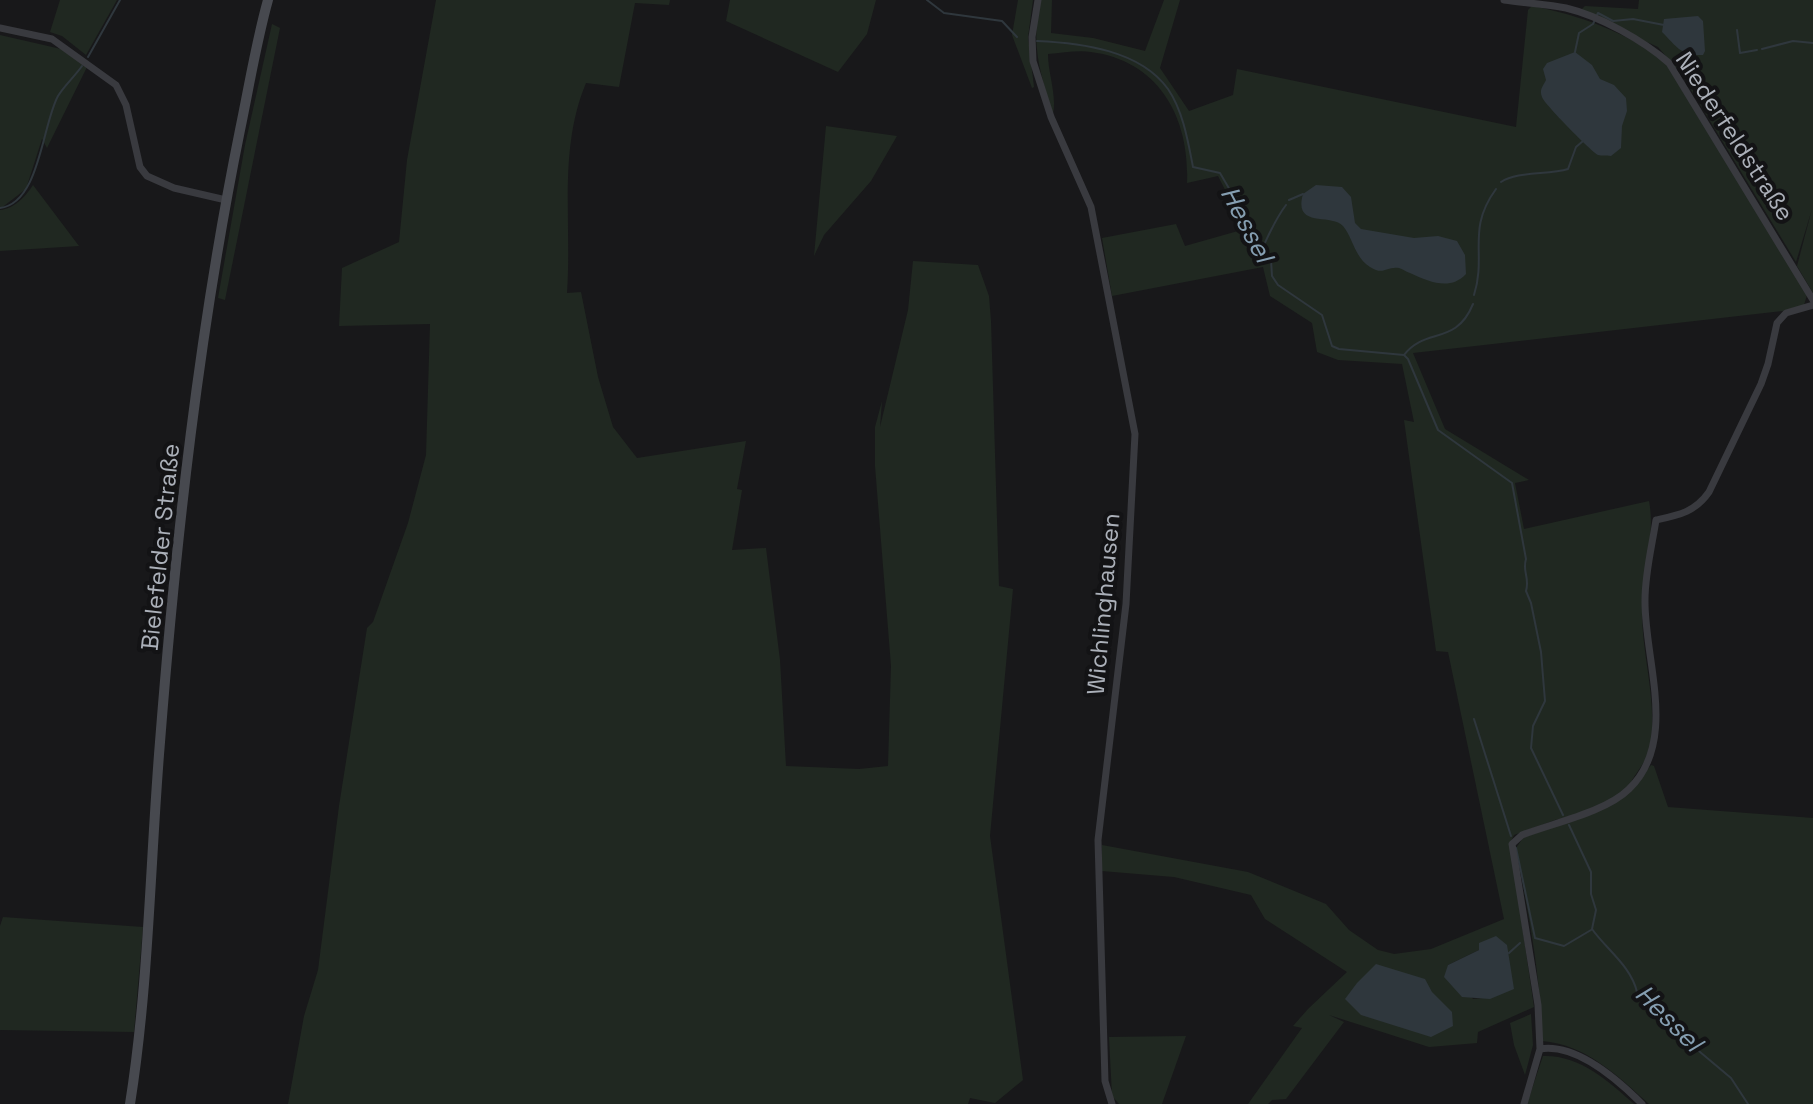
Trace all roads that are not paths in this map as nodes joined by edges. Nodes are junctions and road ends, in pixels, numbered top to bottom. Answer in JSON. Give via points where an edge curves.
{"nodes":[{"id":1,"x":268,"y":0,"type":"edge"},
{"id":2,"x":1038,"y":0,"type":"edge"},
{"id":3,"x":1504,"y":0,"type":"edge"},
{"id":4,"x":0,"y":28,"type":"edge"},
{"id":5,"x":226,"y":200,"type":"junction"},
{"id":6,"x":1813,"y":302,"type":"edge"},
{"id":7,"x":1540,"y":1049,"type":"junction"},
{"id":8,"x":130,"y":1104,"type":"edge"},
{"id":9,"x":1112,"y":1104,"type":"edge"},
{"id":10,"x":1524,"y":1104,"type":"edge"},
{"id":11,"x":1642,"y":1104,"type":"edge"}],
"edges":[{"from":1,"to":5,"type":"main road","name":"Bielefelder Straße"},
{"from":2,"to":9,"type":"street","name":"Wichlinghausen","via":[[1033,61],[1091,207],[1135,434],[1126,604],[1098,840],[1105,1081]]},
{"from":3,"to":6,"type":"street","name":"Niederfeldstraße","via":[[1567,8],[1596,19],[1652,47],[1669,63]]},
{"from":4,"to":5,"type":"street","via":[[52,39],[116,85],[147,176]]},
{"from":5,"to":8,"type":"main road","name":"Bielefelder Straße","via":[[177,541],[150,922]]},
{"from":6,"to":7,"type":"street","name":"Niederfeldstraße","via":[[1786,313],[1777,323],[1761,384],[1699,506],[1656,520],[1645,598],[1656,713],[1653,753],[1629,789],[1512,844]]},
{"from":7,"to":10,"type":"street"},
{"from":7,"to":11,"type":"street","via":[[1559,1050],[1597,1066]]}]}
